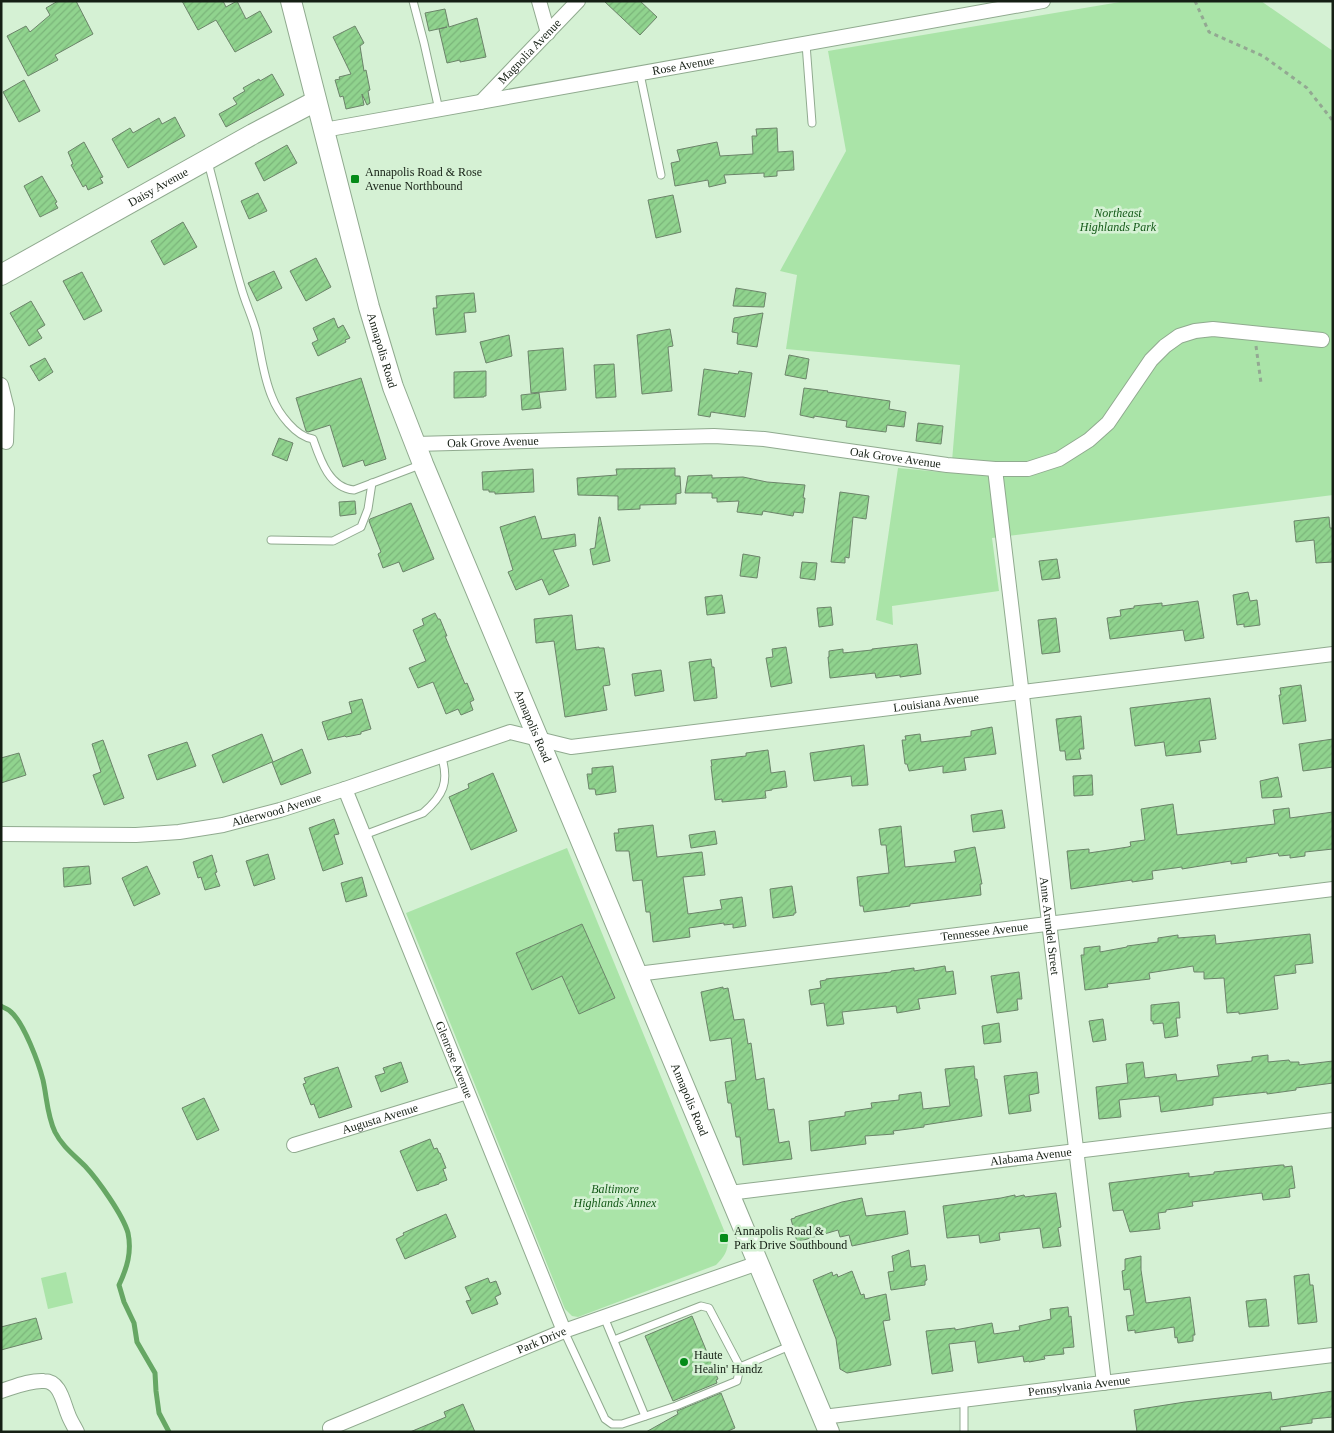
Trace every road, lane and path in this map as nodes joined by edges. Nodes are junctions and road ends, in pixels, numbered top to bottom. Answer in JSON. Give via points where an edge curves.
{"nodes":[{"id":1,"x":291,"y":1,"type":"edge"},
{"id":2,"x":413,"y":1,"type":"edge"},
{"id":3,"x":539,"y":1,"type":"edge"},
{"id":4,"x":578,"y":1,"type":"edge"},
{"id":5,"x":1043,"y":1,"type":"edge"},
{"id":6,"x":1195,"y":1,"type":"edge"},
{"id":7,"x":548,"y":33,"type":"junction"},
{"id":8,"x":806,"y":44,"type":"junction"},
{"id":9,"x":640,"y":74,"type":"junction"},
{"id":10,"x":316,"y":102,"type":"junction"},
{"id":11,"x":480,"y":102,"type":"junction"},
{"id":12,"x":439,"y":110,"type":"junction"},
{"id":13,"x":1333,"y":121,"type":"edge"},
{"id":14,"x":812,"y":123,"type":"dead end"},
{"id":15,"x":324,"y":130,"type":"junction"},
{"id":16,"x":207,"y":160,"type":"junction"},
{"id":17,"x":661,"y":175,"type":"dead end"},
{"id":18,"x":1,"y":275,"type":"edge"},
{"id":19,"x":1254,"y":333,"type":"junction"},
{"id":20,"x":1322,"y":340,"type":"dead end"},
{"id":21,"x":1261,"y":383,"type":"dead end"},
{"id":22,"x":1,"y":385,"type":"edge"},
{"id":23,"x":6,"y":442,"type":"dead end"},
{"id":24,"x":415,"y":444,"type":"junction"},
{"id":25,"x":423,"y":464,"type":"junction"},
{"id":26,"x":994,"y":469,"type":"junction"},
{"id":27,"x":372,"y":483,"type":"junction"},
{"id":28,"x":271,"y":540,"type":"dead end"},
{"id":29,"x":1333,"y":654,"type":"edge"},
{"id":30,"x":1021,"y":692,"type":"junction"},
{"id":31,"x":539,"y":740,"type":"junction"},
{"id":32,"x":441,"y":755,"type":"junction"},
{"id":33,"x":345,"y":789,"type":"junction"},
{"id":34,"x":1,"y":834,"type":"edge"},
{"id":35,"x":364,"y":835,"type":"junction"},
{"id":36,"x":1333,"y":889,"type":"edge"},
{"id":37,"x":1049,"y":924,"type":"junction"},
{"id":38,"x":637,"y":974,"type":"junction"},
{"id":39,"x":467,"y":1092,"type":"junction"},
{"id":40,"x":1333,"y":1120,"type":"edge"},
{"id":41,"x":294,"y":1145,"type":"dead end"},
{"id":42,"x":1076,"y":1151,"type":"junction"},
{"id":43,"x":728,"y":1193,"type":"junction"},
{"id":44,"x":758,"y":1263,"type":"junction"},
{"id":45,"x":604,"y":1317,"type":"junction"},
{"id":46,"x":564,"y":1331,"type":"junction"},
{"id":47,"x":614,"y":1340,"type":"junction"},
{"id":48,"x":793,"y":1345,"type":"junction"},
{"id":49,"x":1333,"y":1355,"type":"edge"},
{"id":50,"x":740,"y":1366,"type":"junction"},
{"id":51,"x":1104,"y":1383,"type":"junction"},
{"id":52,"x":1,"y":1391,"type":"edge"},
{"id":53,"x":964,"y":1400,"type":"junction"},
{"id":54,"x":645,"y":1416,"type":"junction"},
{"id":55,"x":826,"y":1424,"type":"edge"},
{"id":56,"x":330,"y":1428,"type":"dead end"},
{"id":57,"x":77,"y":1432,"type":"edge"},
{"id":58,"x":964,"y":1432,"type":"edge"}],
"edges":[{"from":1,"to":10,"type":"main road","name":"Annapolis Road"},
{"from":2,"to":12,"type":"lane"},
{"from":3,"to":7,"type":"street"},
{"from":4,"to":7,"type":"street","name":"Magnolia Avenue"},
{"from":5,"to":8,"type":"street","name":"Rose Avenue"},
{"from":6,"to":13,"type":"path","via":[[1208,32],[1262,56],[1282,70],[1306,88]]},
{"from":7,"to":11,"type":"street","name":"Magnolia Avenue"},
{"from":8,"to":9,"type":"street","name":"Rose Avenue"},
{"from":8,"to":14,"type":"lane"},
{"from":9,"to":11,"type":"street","name":"Rose Avenue"},
{"from":9,"to":17,"type":"lane"},
{"from":10,"to":15,"type":"main road","name":"Annapolis Road"},
{"from":10,"to":16,"type":"main road","name":"Daisy Avenue"},
{"from":11,"to":12,"type":"street","name":"Rose Avenue"},
{"from":12,"to":15,"type":"street","name":"Rose Avenue"},
{"from":15,"to":24,"type":"main road","name":"Annapolis Road","via":[[369,307],[393,387]]},
{"from":16,"to":18,"type":"main road","name":"Daisy Avenue"},
{"from":16,"to":27,"type":"lane","via":[[256,330],[272,399],[297,433],[313,439],[322,465],[335,482],[348,490]]},
{"from":19,"to":20,"type":"street","name":"Oak Grove Avenue"},
{"from":19,"to":21,"type":"path"},
{"from":19,"to":26,"type":"street","name":"Oak Grove Avenue","via":[[1213,330],[1179,336],[1151,360],[1108,423],[1089,440],[1058,459],[1028,469]]},
{"from":22,"to":23,"type":"street","via":[[7,408]]},
{"from":24,"to":25,"type":"main road","name":"Annapolis Road"},
{"from":24,"to":26,"type":"street","name":"Oak Grove Avenue","via":[[714,436],[764,439]]},
{"from":25,"to":27,"type":"lane"},
{"from":25,"to":31,"type":"main road","name":"Annapolis Road"},
{"from":26,"to":30,"type":"street","name":"Anne Arundel Street"},
{"from":27,"to":28,"type":"lane","via":[[361,527],[333,541]]},
{"from":29,"to":30,"type":"street","name":"Louisiana Avenue"},
{"from":30,"to":31,"type":"street","name":"Louisiana Avenue","via":[[571,747]]},
{"from":30,"to":37,"type":"street","name":"Anne Arundel Street"},
{"from":31,"to":32,"type":"street","name":"Alderwood Avenue","via":[[510,732]]},
{"from":31,"to":38,"type":"main road","name":"Annapolis Road"},
{"from":32,"to":33,"type":"street","name":"Alderwood Avenue"},
{"from":32,"to":35,"type":"lane","via":[[445,776],[438,799],[422,813]]},
{"from":33,"to":34,"type":"street","name":"Alderwood Avenue","via":[[223,825],[178,832]]},
{"from":33,"to":35,"type":"street","name":"Glenrose Avenue"},
{"from":35,"to":39,"type":"street","name":"Glenrose Avenue"},
{"from":36,"to":37,"type":"street","name":"Tennessee Avenue"},
{"from":37,"to":38,"type":"street","name":"Tennessee Avenue"},
{"from":37,"to":42,"type":"street","name":"Anne Arundel Street"},
{"from":38,"to":43,"type":"main road","name":"Annapolis Road"},
{"from":39,"to":41,"type":"street","name":"Augusta Avenue"},
{"from":39,"to":46,"type":"street","name":"Glenrose Avenue"},
{"from":40,"to":42,"type":"street","name":"Alabama Avenue"},
{"from":42,"to":43,"type":"street","name":"Alabama Avenue"},
{"from":42,"to":51,"type":"street","name":"Anne Arundel Street"},
{"from":43,"to":44,"type":"main road","name":"Annapolis Road"},
{"from":44,"to":45,"type":"street","name":"Park Drive"},
{"from":44,"to":48,"type":"main road","name":"Annapolis Road"},
{"from":45,"to":46,"type":"street","name":"Park Drive"},
{"from":45,"to":47,"type":"lane"},
{"from":46,"to":54,"type":"lane","via":[[605,1419],[612,1424],[622,1424]]},
{"from":46,"to":56,"type":"street","name":"Park Drive"},
{"from":47,"to":50,"type":"lane","via":[[701,1306],[709,1308]]},
{"from":47,"to":54,"type":"lane"},
{"from":48,"to":50,"type":"lane"},
{"from":48,"to":55,"type":"main road","name":"Annapolis Road"},
{"from":49,"to":51,"type":"street","name":"Pennsylvania Avenue"},
{"from":50,"to":54,"type":"lane","via":[[737,1381]]},
{"from":51,"to":53,"type":"street","name":"Pennsylvania Avenue"},
{"from":52,"to":57,"type":"street","via":[[37,1381],[54,1383]]},
{"from":53,"to":55,"type":"street","name":"Pennsylvania Avenue"},
{"from":53,"to":58,"type":"lane"}]}
